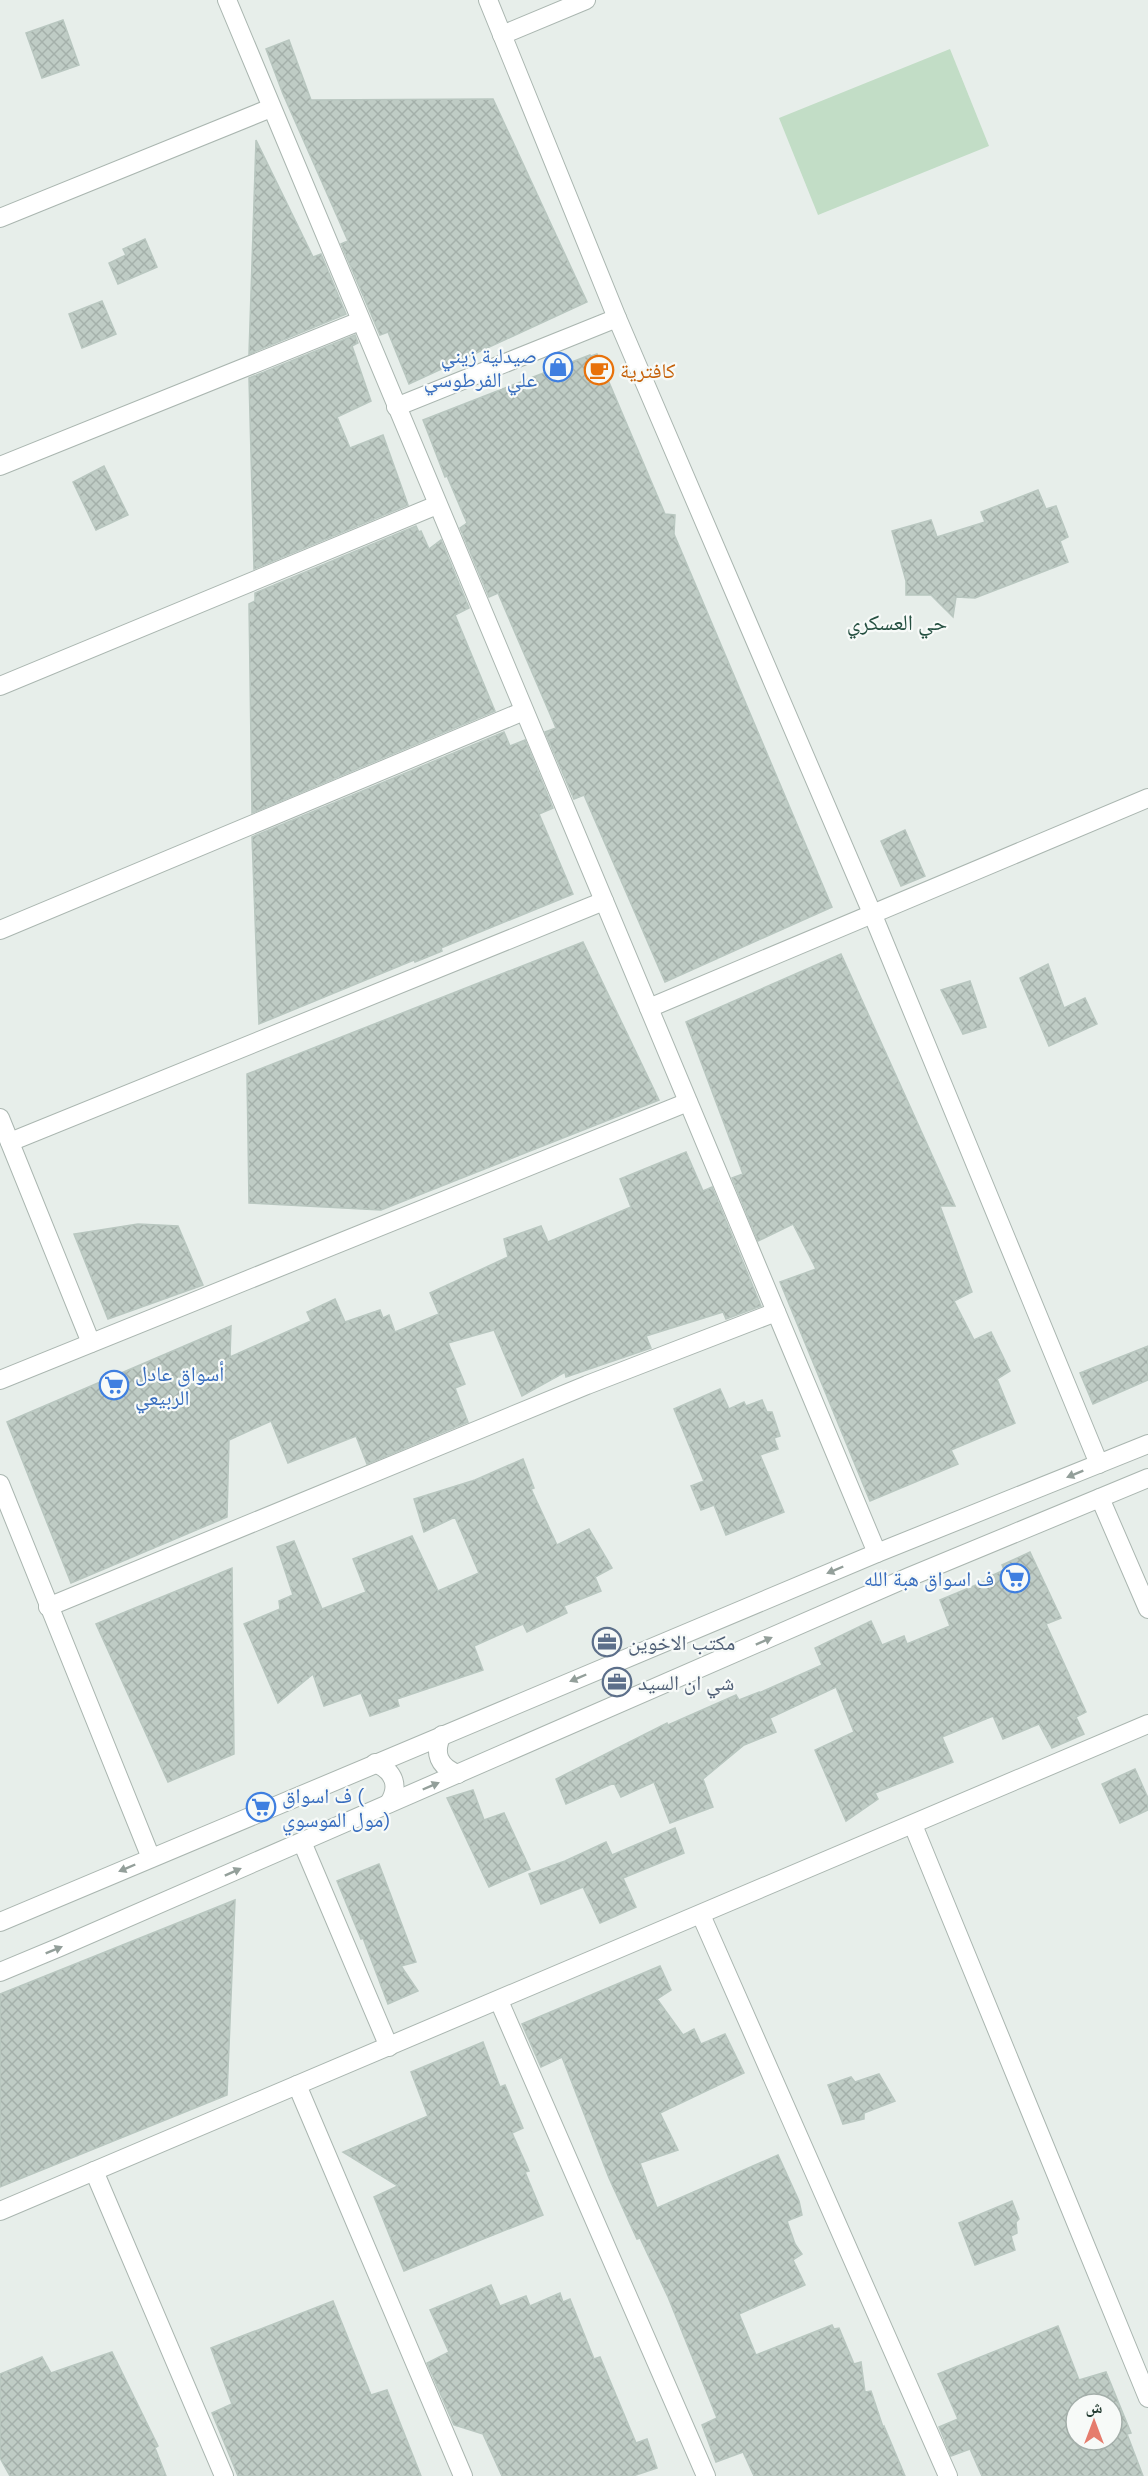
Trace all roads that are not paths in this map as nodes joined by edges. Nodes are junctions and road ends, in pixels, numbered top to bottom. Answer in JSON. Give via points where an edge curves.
{"nodes":[{"id":1,"x":227,"y":0,"type":"edge"},
{"id":2,"x":488,"y":0,"type":"edge"},
{"id":3,"x":586,"y":0,"type":"edge"},
{"id":4,"x":502,"y":35,"type":"junction"},
{"id":5,"x":271,"y":108,"type":"junction"},
{"id":6,"x":0,"y":218,"type":"edge"},
{"id":7,"x":617,"y":318,"type":"junction"},
{"id":8,"x":360,"y":321,"type":"junction"},
{"id":9,"x":396,"y":407,"type":"junction"},
{"id":10,"x":0,"y":466,"type":"edge"},
{"id":11,"x":437,"y":505,"type":"junction"},
{"id":12,"x":0,"y":686,"type":"edge"},
{"id":13,"x":524,"y":711,"type":"junction"},
{"id":14,"x":1148,"y":798,"type":"edge"},
{"id":15,"x":604,"y":901,"type":"junction"},
{"id":16,"x":872,"y":913,"type":"junction"},
{"id":17,"x":0,"y":930,"type":"edge"},
{"id":18,"x":649,"y":1008,"type":"junction"},
{"id":19,"x":688,"y":1102,"type":"junction"},
{"id":20,"x":0,"y":1118,"type":"edge"},
{"id":21,"x":9,"y":1142,"type":"junction"},
{"id":22,"x":776,"y":1312,"type":"junction"},
{"id":23,"x":91,"y":1343,"type":"junction"},
{"id":24,"x":0,"y":1380,"type":"edge"},
{"id":25,"x":1148,"y":1444,"type":"edge"},
{"id":26,"x":1099,"y":1464,"type":"junction"},
{"id":27,"x":1148,"y":1478,"type":"edge"},
{"id":28,"x":0,"y":1484,"type":"edge"},
{"id":29,"x":1100,"y":1498,"type":"junction"},
{"id":30,"x":877,"y":1553,"type":"junction"},
{"id":31,"x":48,"y":1607,"type":"junction"},
{"id":32,"x":1148,"y":1610,"type":"edge"},
{"id":33,"x":1148,"y":1724,"type":"edge"},
{"id":34,"x":442,"y":1735,"type":"junction"},
{"id":35,"x":375,"y":1763,"type":"junction"},
{"id":36,"x":458,"y":1774,"type":"junction"},
{"id":37,"x":389,"y":1803,"type":"junction"},
{"id":38,"x":913,"y":1825,"type":"junction"},
{"id":39,"x":302,"y":1842,"type":"junction"},
{"id":40,"x":151,"y":1858,"type":"junction"},
{"id":41,"x":701,"y":1915,"type":"junction"},
{"id":42,"x":0,"y":1922,"type":"edge"},
{"id":43,"x":0,"y":1972,"type":"edge"},
{"id":44,"x":499,"y":2001,"type":"junction"},
{"id":45,"x":389,"y":2047,"type":"junction"},
{"id":46,"x":297,"y":2085,"type":"junction"},
{"id":47,"x":94,"y":2171,"type":"junction"},
{"id":48,"x":0,"y":2211,"type":"edge"},
{"id":49,"x":1148,"y":2398,"type":"edge"},
{"id":50,"x":224,"y":2476,"type":"edge"},
{"id":51,"x":464,"y":2476,"type":"edge"},
{"id":52,"x":706,"y":2476,"type":"edge"},
{"id":53,"x":948,"y":2476,"type":"edge"}],
"edges":[{"from":1,"to":5,"type":"street"},
{"from":2,"to":4,"type":"street"},
{"from":3,"to":4,"type":"street"},
{"from":4,"to":7,"type":"street"},
{"from":5,"to":6,"type":"street"},
{"from":5,"to":8,"type":"street"},
{"from":7,"to":9,"type":"street"},
{"from":7,"to":16,"type":"street"},
{"from":8,"to":9,"type":"street"},
{"from":8,"to":10,"type":"street"},
{"from":9,"to":11,"type":"street"},
{"from":11,"to":12,"type":"street"},
{"from":11,"to":13,"type":"street"},
{"from":13,"to":15,"type":"street"},
{"from":13,"to":17,"type":"street"},
{"from":14,"to":16,"type":"street"},
{"from":15,"to":18,"type":"street"},
{"from":15,"to":21,"type":"street"},
{"from":16,"to":18,"type":"street"},
{"from":16,"to":26,"type":"street"},
{"from":18,"to":19,"type":"street"},
{"from":19,"to":22,"type":"street"},
{"from":19,"to":23,"type":"street"},
{"from":20,"to":21,"type":"street"},
{"from":21,"to":23,"type":"street"},
{"from":22,"to":30,"type":"street"},
{"from":22,"to":31,"type":"street","via":[[587,1384]]},
{"from":23,"to":24,"type":"street"},
{"from":25,"to":26,"type":"street"},
{"from":26,"to":30,"type":"street","one_way":true},
{"from":27,"to":29,"type":"street"},
{"from":28,"to":31,"type":"street"},
{"from":29,"to":32,"type":"street"},
{"from":36,"to":29,"type":"street","one_way":true},
{"from":30,"to":34,"type":"street","one_way":true},
{"from":31,"to":40,"type":"street"},
{"from":33,"to":38,"type":"street"},
{"from":34,"to":35,"type":"street"},
{"from":34,"to":36,"type":"street","via":[[438,1744],[441,1764]]},
{"from":35,"to":37,"type":"street","via":[[385,1767],[396,1785]]},
{"from":35,"to":40,"type":"street"},
{"from":37,"to":36,"type":"street","one_way":true},
{"from":37,"to":39,"type":"street"},
{"from":38,"to":41,"type":"street"},
{"from":38,"to":49,"type":"street"},
{"from":43,"to":39,"type":"street","one_way":true},
{"from":39,"to":45,"type":"street"},
{"from":40,"to":42,"type":"street","one_way":true},
{"from":41,"to":44,"type":"street"},
{"from":41,"to":53,"type":"street"},
{"from":44,"to":45,"type":"street"},
{"from":44,"to":52,"type":"street"},
{"from":45,"to":46,"type":"street"},
{"from":46,"to":47,"type":"street"},
{"from":46,"to":51,"type":"street"},
{"from":47,"to":48,"type":"street"},
{"from":47,"to":50,"type":"street"}]}
